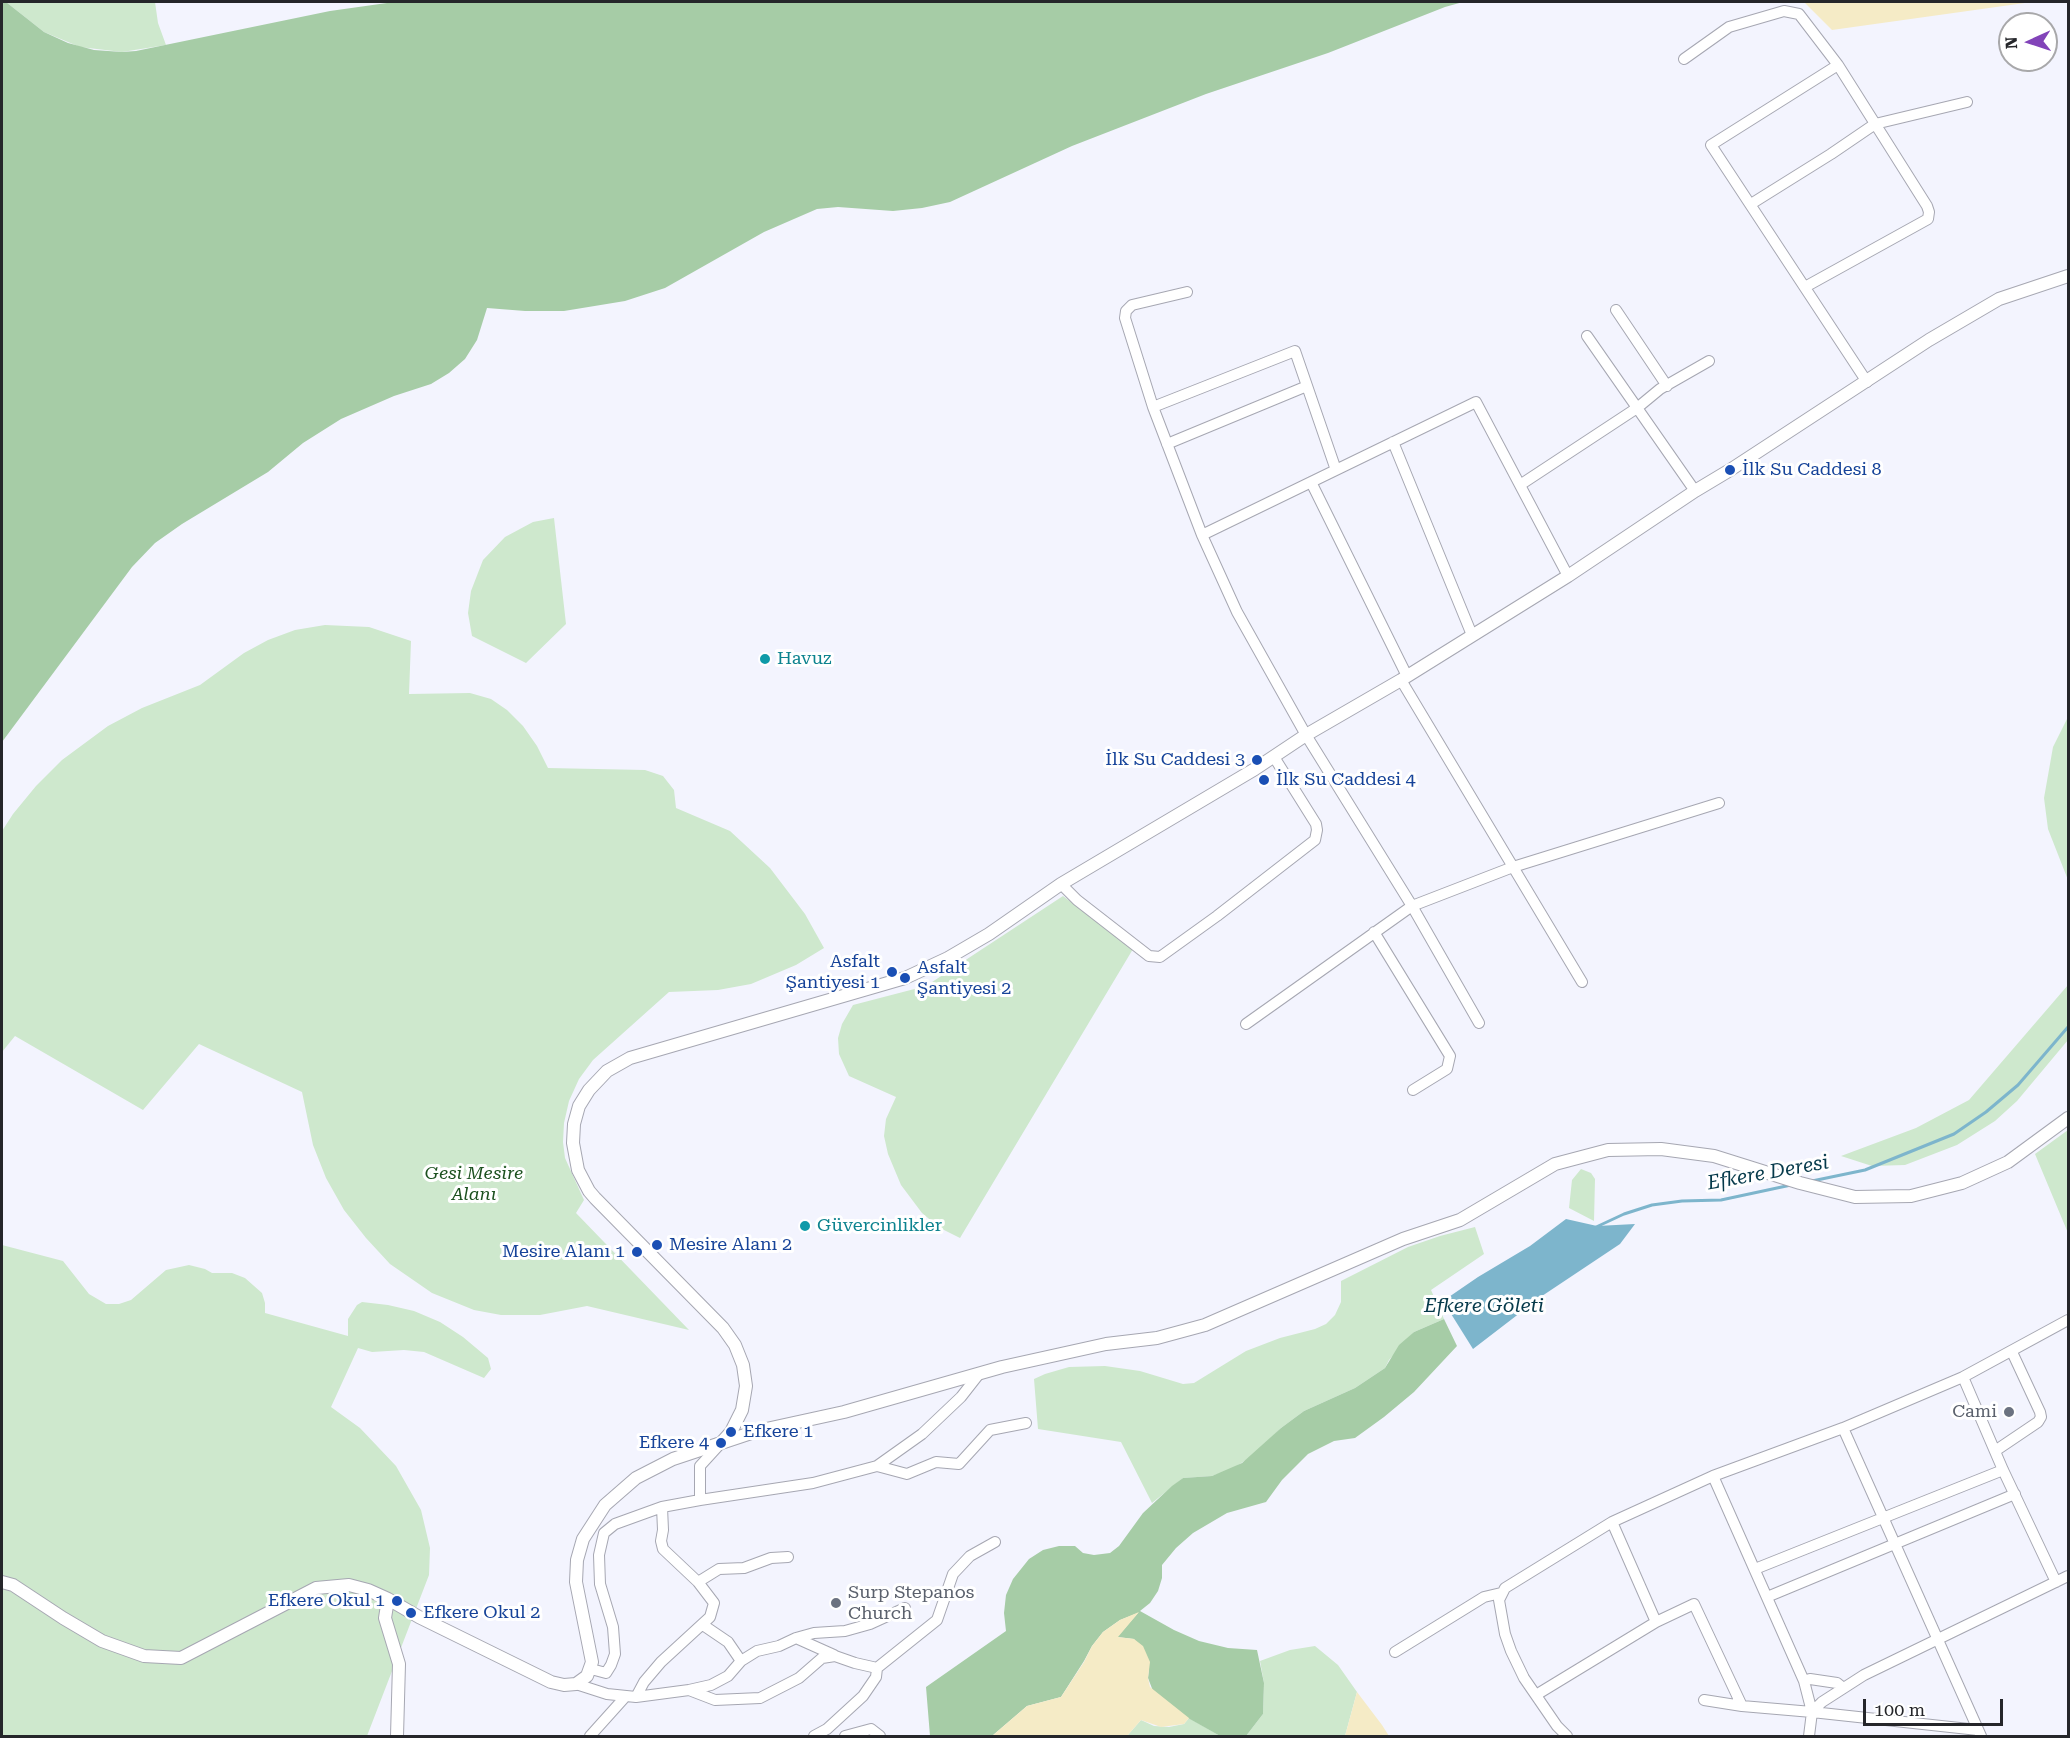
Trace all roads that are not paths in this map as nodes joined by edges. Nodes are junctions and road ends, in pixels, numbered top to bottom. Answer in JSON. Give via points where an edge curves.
{"nodes":[{"id":1,"x":1684,"y":58,"type":"dead end"},
{"id":2,"x":1838,"y":65,"type":"junction"},
{"id":3,"x":1967,"y":102,"type":"dead end"},
{"id":4,"x":1875,"y":124,"type":"junction"},
{"id":5,"x":1751,"y":204,"type":"junction"},
{"id":6,"x":2068,"y":276,"type":"edge"},
{"id":7,"x":1805,"y":287,"type":"junction"},
{"id":8,"x":1187,"y":292,"type":"dead end"},
{"id":9,"x":1616,"y":310,"type":"dead end"},
{"id":10,"x":1587,"y":336,"type":"dead end"},
{"id":11,"x":1709,"y":361,"type":"dead end"},
{"id":12,"x":1867,"y":382,"type":"junction"},
{"id":13,"x":1307,"y":386,"type":"junction"},
{"id":14,"x":1667,"y":386,"type":"junction"},
{"id":15,"x":1153,"y":407,"type":"junction"},
{"id":16,"x":1637,"y":408,"type":"junction"},
{"id":17,"x":1393,"y":442,"type":"junction"},
{"id":18,"x":1167,"y":444,"type":"junction"},
{"id":19,"x":1336,"y":470,"type":"junction"},
{"id":20,"x":1311,"y":482,"type":"junction"},
{"id":21,"x":1520,"y":485,"type":"junction"},
{"id":22,"x":1695,"y":491,"type":"junction"},
{"id":23,"x":1202,"y":536,"type":"junction"},
{"id":24,"x":1568,"y":576,"type":"junction"},
{"id":25,"x":1473,"y":635,"type":"junction"},
{"id":26,"x":1404,"y":678,"type":"junction"},
{"id":27,"x":1306,"y":735,"type":"junction"},
{"id":28,"x":1274,"y":757,"type":"junction"},
{"id":29,"x":1719,"y":803,"type":"dead end"},
{"id":30,"x":1513,"y":867,"type":"junction"},
{"id":31,"x":1061,"y":884,"type":"junction"},
{"id":32,"x":1412,"y":906,"type":"junction"},
{"id":33,"x":1374,"y":932,"type":"junction"},
{"id":34,"x":1582,"y":982,"type":"dead end"},
{"id":35,"x":1479,"y":1023,"type":"dead end"},
{"id":36,"x":1246,"y":1024,"type":"dead end"},
{"id":37,"x":1413,"y":1090,"type":"dead end"},
{"id":38,"x":2068,"y":1118,"type":"edge"},
{"id":39,"x":2068,"y":1320,"type":"edge"},
{"id":40,"x":2012,"y":1352,"type":"junction"},
{"id":41,"x":980,"y":1374,"type":"junction"},
{"id":42,"x":1963,"y":1377,"type":"junction"},
{"id":43,"x":1026,"y":1423,"type":"dead end"},
{"id":44,"x":1843,"y":1428,"type":"junction"},
{"id":45,"x":722,"y":1443,"type":"junction"},
{"id":46,"x":1995,"y":1451,"type":"junction"},
{"id":47,"x":877,"y":1466,"type":"junction"},
{"id":48,"x":2003,"y":1470,"type":"junction"},
{"id":49,"x":1713,"y":1476,"type":"junction"},
{"id":50,"x":2015,"y":1494,"type":"junction"},
{"id":51,"x":700,"y":1500,"type":"junction"},
{"id":52,"x":662,"y":1507,"type":"junction"},
{"id":53,"x":1883,"y":1520,"type":"junction"},
{"id":54,"x":1612,"y":1522,"type":"junction"},
{"id":55,"x":995,"y":1542,"type":"dead end"},
{"id":56,"x":1894,"y":1545,"type":"junction"},
{"id":57,"x":788,"y":1557,"type":"dead end"},
{"id":58,"x":1755,"y":1569,"type":"junction"},
{"id":59,"x":2068,"y":1576,"type":"edge"},
{"id":60,"x":2,"y":1582,"type":"edge"},
{"id":61,"x":698,"y":1582,"type":"junction"},
{"id":62,"x":2056,"y":1582,"type":"junction"},
{"id":63,"x":1501,"y":1593,"type":"junction"},
{"id":64,"x":1767,"y":1597,"type":"junction"},
{"id":65,"x":388,"y":1599,"type":"junction"},
{"id":66,"x":905,"y":1608,"type":"dead end"},
{"id":67,"x":1656,"y":1622,"type":"junction"},
{"id":68,"x":703,"y":1624,"type":"junction"},
{"id":69,"x":796,"y":1638,"type":"junction"},
{"id":70,"x":1938,"y":1640,"type":"junction"},
{"id":71,"x":1395,"y":1652,"type":"dead end"},
{"id":72,"x":835,"y":1656,"type":"junction"},
{"id":73,"x":741,"y":1661,"type":"junction"},
{"id":74,"x":877,"y":1668,"type":"junction"},
{"id":75,"x":591,"y":1670,"type":"junction"},
{"id":76,"x":1804,"y":1680,"type":"junction"},
{"id":77,"x":576,"y":1683,"type":"junction"},
{"id":78,"x":1842,"y":1687,"type":"junction"},
{"id":79,"x":689,"y":1690,"type":"junction"},
{"id":80,"x":1536,"y":1695,"type":"junction"},
{"id":81,"x":631,"y":1696,"type":"junction"},
{"id":82,"x":1704,"y":1700,"type":"dead end"},
{"id":83,"x":1742,"y":1706,"type":"junction"},
{"id":84,"x":1812,"y":1712,"type":"junction"},
{"id":85,"x":1980,"y":1733,"type":"edge"},
{"id":86,"x":396,"y":1737,"type":"edge"},
{"id":87,"x":590,"y":1737,"type":"edge"},
{"id":88,"x":814,"y":1737,"type":"edge"},
{"id":89,"x":844,"y":1737,"type":"edge"},
{"id":90,"x":880,"y":1737,"type":"edge"},
{"id":91,"x":1567,"y":1737,"type":"edge"},
{"id":92,"x":1809,"y":1737,"type":"edge"}],
"edges":[{"from":1,"to":2,"type":"street","via":[[1729,27],[1784,11],[1800,15]]},
{"from":2,"to":4,"type":"street"},
{"from":2,"to":5,"type":"street","via":[[1711,145]]},
{"from":3,"to":4,"type":"street"},
{"from":4,"to":5,"type":"street"},
{"from":4,"to":7,"type":"street","via":[[1930,216]]},
{"from":5,"to":7,"type":"street"},
{"from":6,"to":12,"type":"street","via":[[1999,299]]},
{"from":7,"to":12,"type":"street"},
{"from":8,"to":15,"type":"street","via":[[1132,305],[1126,311]]},
{"from":9,"to":14,"type":"street"},
{"from":10,"to":16,"type":"street"},
{"from":11,"to":14,"type":"street"},
{"from":12,"to":22,"type":"street"},
{"from":13,"to":15,"type":"street","via":[[1295,351]]},
{"from":13,"to":18,"type":"street"},
{"from":13,"to":19,"type":"street"},
{"from":14,"to":16,"type":"street"},
{"from":15,"to":18,"type":"street"},
{"from":16,"to":21,"type":"street"},
{"from":16,"to":22,"type":"street"},
{"from":17,"to":19,"type":"street"},
{"from":17,"to":21,"type":"street","via":[[1476,402]]},
{"from":17,"to":25,"type":"street"},
{"from":18,"to":23,"type":"street"},
{"from":19,"to":20,"type":"street"},
{"from":20,"to":23,"type":"street"},
{"from":20,"to":26,"type":"street"},
{"from":21,"to":24,"type":"street"},
{"from":22,"to":24,"type":"street"},
{"from":23,"to":27,"type":"street","via":[[1237,612]]},
{"from":24,"to":25,"type":"street"},
{"from":25,"to":26,"type":"street"},
{"from":26,"to":27,"type":"street"},
{"from":26,"to":30,"type":"street"},
{"from":27,"to":28,"type":"street"},
{"from":27,"to":32,"type":"street"},
{"from":28,"to":31,"type":"street"},
{"from":28,"to":31,"type":"street","via":[[1316,824],[1315,840],[1160,957],[1149,956]]},
{"from":29,"to":30,"type":"street"},
{"from":30,"to":32,"type":"street"},
{"from":30,"to":34,"type":"street"},
{"from":31,"to":45,"type":"street","via":[[979,940],[905,978],[630,1058],[607,1071],[579,1106],[573,1143],[578,1170],[589,1191],[735,1345],[746,1386],[742,1410]]},
{"from":32,"to":33,"type":"street"},
{"from":32,"to":35,"type":"street"},
{"from":33,"to":36,"type":"street"},
{"from":33,"to":37,"type":"street","via":[[1450,1056],[1447,1069]]},
{"from":38,"to":41,"type":"street","via":[[2008,1162],[1962,1183],[1911,1196],[1855,1197],[1714,1156],[1661,1149],[1608,1149],[1555,1164],[1460,1220],[1403,1239],[1205,1325]]},
{"from":39,"to":40,"type":"street"},
{"from":40,"to":42,"type":"street"},
{"from":40,"to":46,"type":"street","via":[[2041,1417]]},
{"from":41,"to":45,"type":"street"},
{"from":41,"to":47,"type":"street","via":[[922,1434]]},
{"from":42,"to":44,"type":"street"},
{"from":42,"to":46,"type":"street"},
{"from":43,"to":47,"type":"street","via":[[990,1430],[958,1464],[936,1462],[907,1474]]},
{"from":44,"to":49,"type":"street"},
{"from":44,"to":53,"type":"street"},
{"from":45,"to":51,"type":"street","via":[[700,1466]]},
{"from":45,"to":75,"type":"street","via":[[672,1459],[636,1478],[605,1505],[583,1539],[576,1582],[592,1655]]},
{"from":46,"to":48,"type":"street"},
{"from":47,"to":51,"type":"street","via":[[813,1483]]},
{"from":48,"to":50,"type":"street"},
{"from":48,"to":53,"type":"street"},
{"from":49,"to":54,"type":"street"},
{"from":49,"to":58,"type":"street"},
{"from":50,"to":56,"type":"street"},
{"from":50,"to":62,"type":"street"},
{"from":51,"to":52,"type":"street"},
{"from":52,"to":61,"type":"street","via":[[663,1549]]},
{"from":52,"to":75,"type":"street","via":[[615,1524],[604,1533],[599,1555],[600,1584],[613,1627],[615,1654],[606,1673]]},
{"from":53,"to":56,"type":"street"},
{"from":53,"to":58,"type":"street"},
{"from":54,"to":63,"type":"street"},
{"from":54,"to":67,"type":"street"},
{"from":55,"to":74,"type":"street","via":[[970,1556],[953,1574],[937,1620]]},
{"from":56,"to":64,"type":"street"},
{"from":56,"to":70,"type":"street"},
{"from":57,"to":61,"type":"street","via":[[771,1558],[744,1568],[720,1569]]},
{"from":58,"to":64,"type":"street"},
{"from":59,"to":62,"type":"street"},
{"from":60,"to":65,"type":"street","via":[[13,1585],[102,1641],[144,1656],[181,1658],[316,1588],[349,1585]]},
{"from":61,"to":68,"type":"street","via":[[714,1603]]},
{"from":62,"to":70,"type":"street"},
{"from":63,"to":71,"type":"street","via":[[1484,1598]]},
{"from":63,"to":80,"type":"street","via":[[1498,1600],[1508,1642]]},
{"from":64,"to":76,"type":"street"},
{"from":65,"to":77,"type":"street","via":[[551,1682]]},
{"from":65,"to":86,"type":"street","via":[[385,1618],[399,1664]]},
{"from":66,"to":69,"type":"street","via":[[845,1631]]},
{"from":67,"to":80,"type":"street"},
{"from":67,"to":83,"type":"street","via":[[1694,1604]]},
{"from":68,"to":73,"type":"street","via":[[728,1642]]},
{"from":68,"to":81,"type":"street"},
{"from":69,"to":72,"type":"street"},
{"from":69,"to":73,"type":"street","via":[[757,1651]]},
{"from":70,"to":78,"type":"street"},
{"from":70,"to":85,"type":"street"},
{"from":72,"to":74,"type":"street"},
{"from":72,"to":79,"type":"street","via":[[822,1658],[799,1678],[760,1698],[715,1700]]},
{"from":73,"to":79,"type":"street","via":[[728,1676]]},
{"from":74,"to":88,"type":"street","via":[[876,1677],[863,1696]]},
{"from":75,"to":77,"type":"street"},
{"from":76,"to":78,"type":"street","via":[[1837,1683]]},
{"from":76,"to":84,"type":"street"},
{"from":77,"to":81,"type":"street","via":[[607,1694]]},
{"from":78,"to":84,"type":"street"},
{"from":79,"to":81,"type":"street"},
{"from":80,"to":91,"type":"street"},
{"from":81,"to":87,"type":"street"},
{"from":82,"to":83,"type":"street"},
{"from":83,"to":84,"type":"street"},
{"from":84,"to":85,"type":"street"},
{"from":84,"to":92,"type":"street"},
{"from":89,"to":90,"type":"street","via":[[871,1730]]}]}
